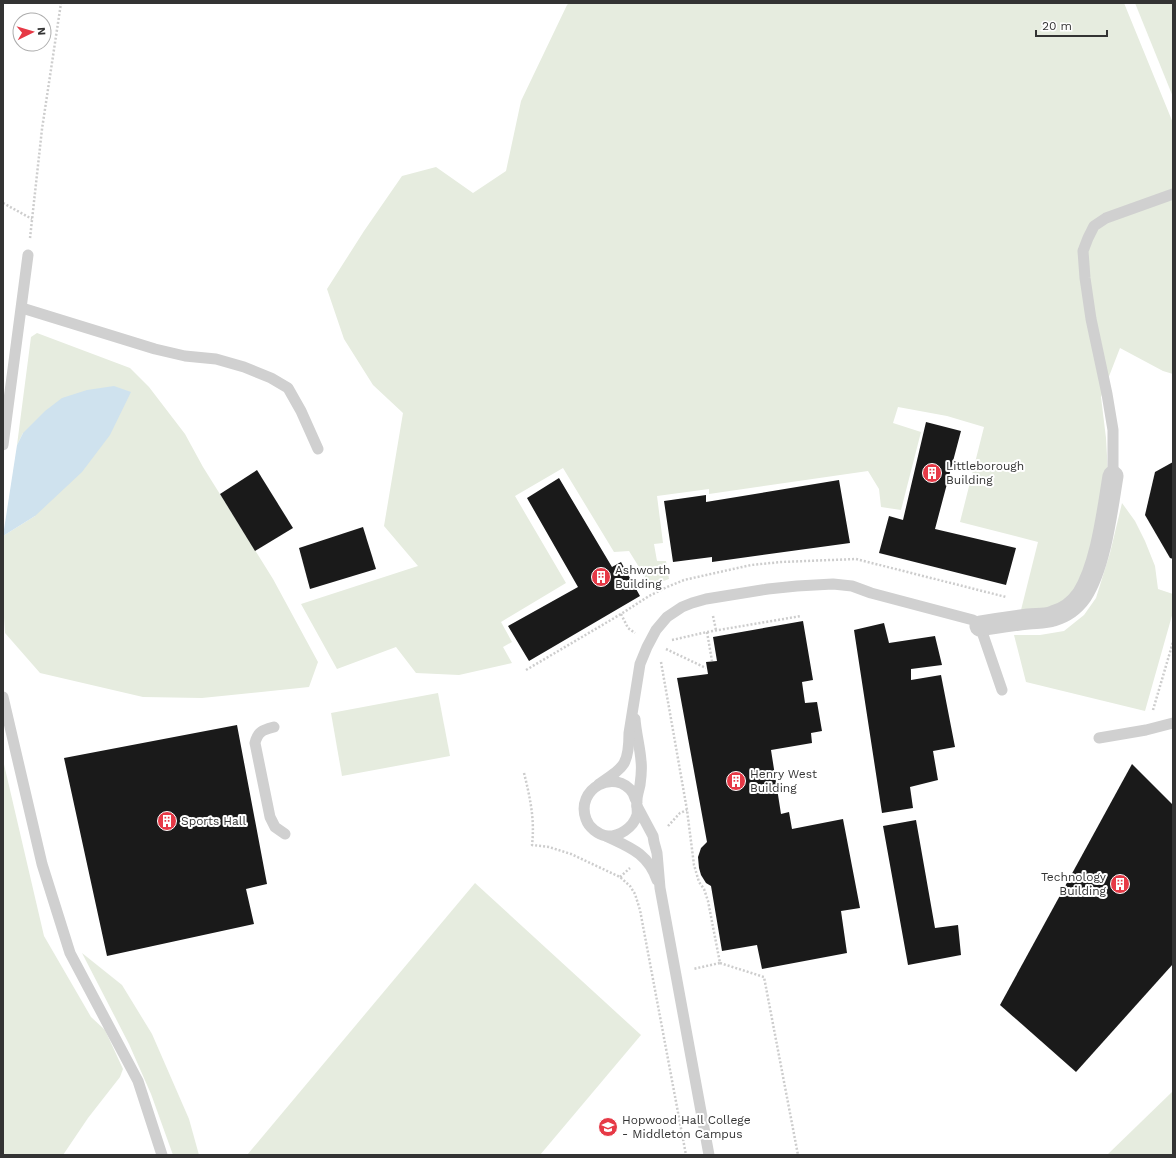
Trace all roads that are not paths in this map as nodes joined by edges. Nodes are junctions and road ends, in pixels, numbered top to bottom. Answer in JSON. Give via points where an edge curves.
{"nodes":[{"id":1,"x":1173,"y":194,"type":"edge"},
{"id":2,"x":28,"y":255,"type":"road end"},
{"id":3,"x":22,"y":308,"type":"junction"},
{"id":4,"x":3,"y":445,"type":"edge"},
{"id":5,"x":318,"y":449,"type":"dead end"},
{"id":6,"x":1113,"y":476,"type":"joint"},
{"id":7,"x":980,"y":626,"type":"junction"},
{"id":8,"x":1002,"y":690,"type":"dead end"},
{"id":9,"x":3,"y":697,"type":"edge"},
{"id":10,"x":634,"y":704,"type":"junction"},
{"id":11,"x":1173,"y":723,"type":"edge"},
{"id":12,"x":274,"y":727,"type":"dead end"},
{"id":13,"x":1099,"y":738,"type":"dead end"},
{"id":14,"x":599,"y":784,"type":"junction"},
{"id":15,"x":637,"y":804,"type":"junction"},
{"id":16,"x":285,"y":834,"type":"dead end"},
{"id":17,"x":606,"y":836,"type":"junction"},
{"id":18,"x":660,"y":888,"type":"junction"},
{"id":19,"x":162,"y":1155,"type":"edge"},
{"id":20,"x":709,"y":1155,"type":"edge"}],
"edges":[{"from":1,"to":6,"type":"lane","via":[[1106,218],[1094,226],[1083,251],[1091,319],[1113,430]]},
{"from":2,"to":3,"type":"lane"},
{"from":3,"to":4,"type":"lane"},
{"from":3,"to":5,"type":"lane","via":[[155,349],[185,356],[216,359],[271,378],[288,388]]},
{"from":6,"to":7,"type":"street","via":[[1100,548],[1091,576],[1073,605],[1051,617]]},
{"from":7,"to":8,"type":"lane"},
{"from":7,"to":10,"type":"lane","via":[[973,620],[852,586],[833,584],[768,589],[692,602],[667,617],[656,630],[640,664]]},
{"from":9,"to":19,"type":"lane","via":[[42,864],[70,953],[138,1081]]},
{"from":10,"to":14,"type":"lane","via":[[627,758],[618,771]]},
{"from":10,"to":15,"type":"lane","via":[[641,762]]},
{"from":11,"to":13,"type":"lane"},
{"from":12,"to":16,"type":"lane","via":[[264,730],[257,736],[255,743],[270,817],[275,827]]},
{"from":14,"to":15,"type":"lane","via":[[616,782],[626,786],[633,793]]},
{"from":14,"to":17,"type":"lane","via":[[586,797],[584,812],[589,826]]},
{"from":15,"to":17,"type":"lane","via":[[637,816],[626,831],[615,836]]},
{"from":15,"to":18,"type":"lane","via":[[653,836]]},
{"from":17,"to":18,"type":"lane","via":[[637,851],[655,873]]},
{"from":18,"to":20,"type":"lane"}]}
